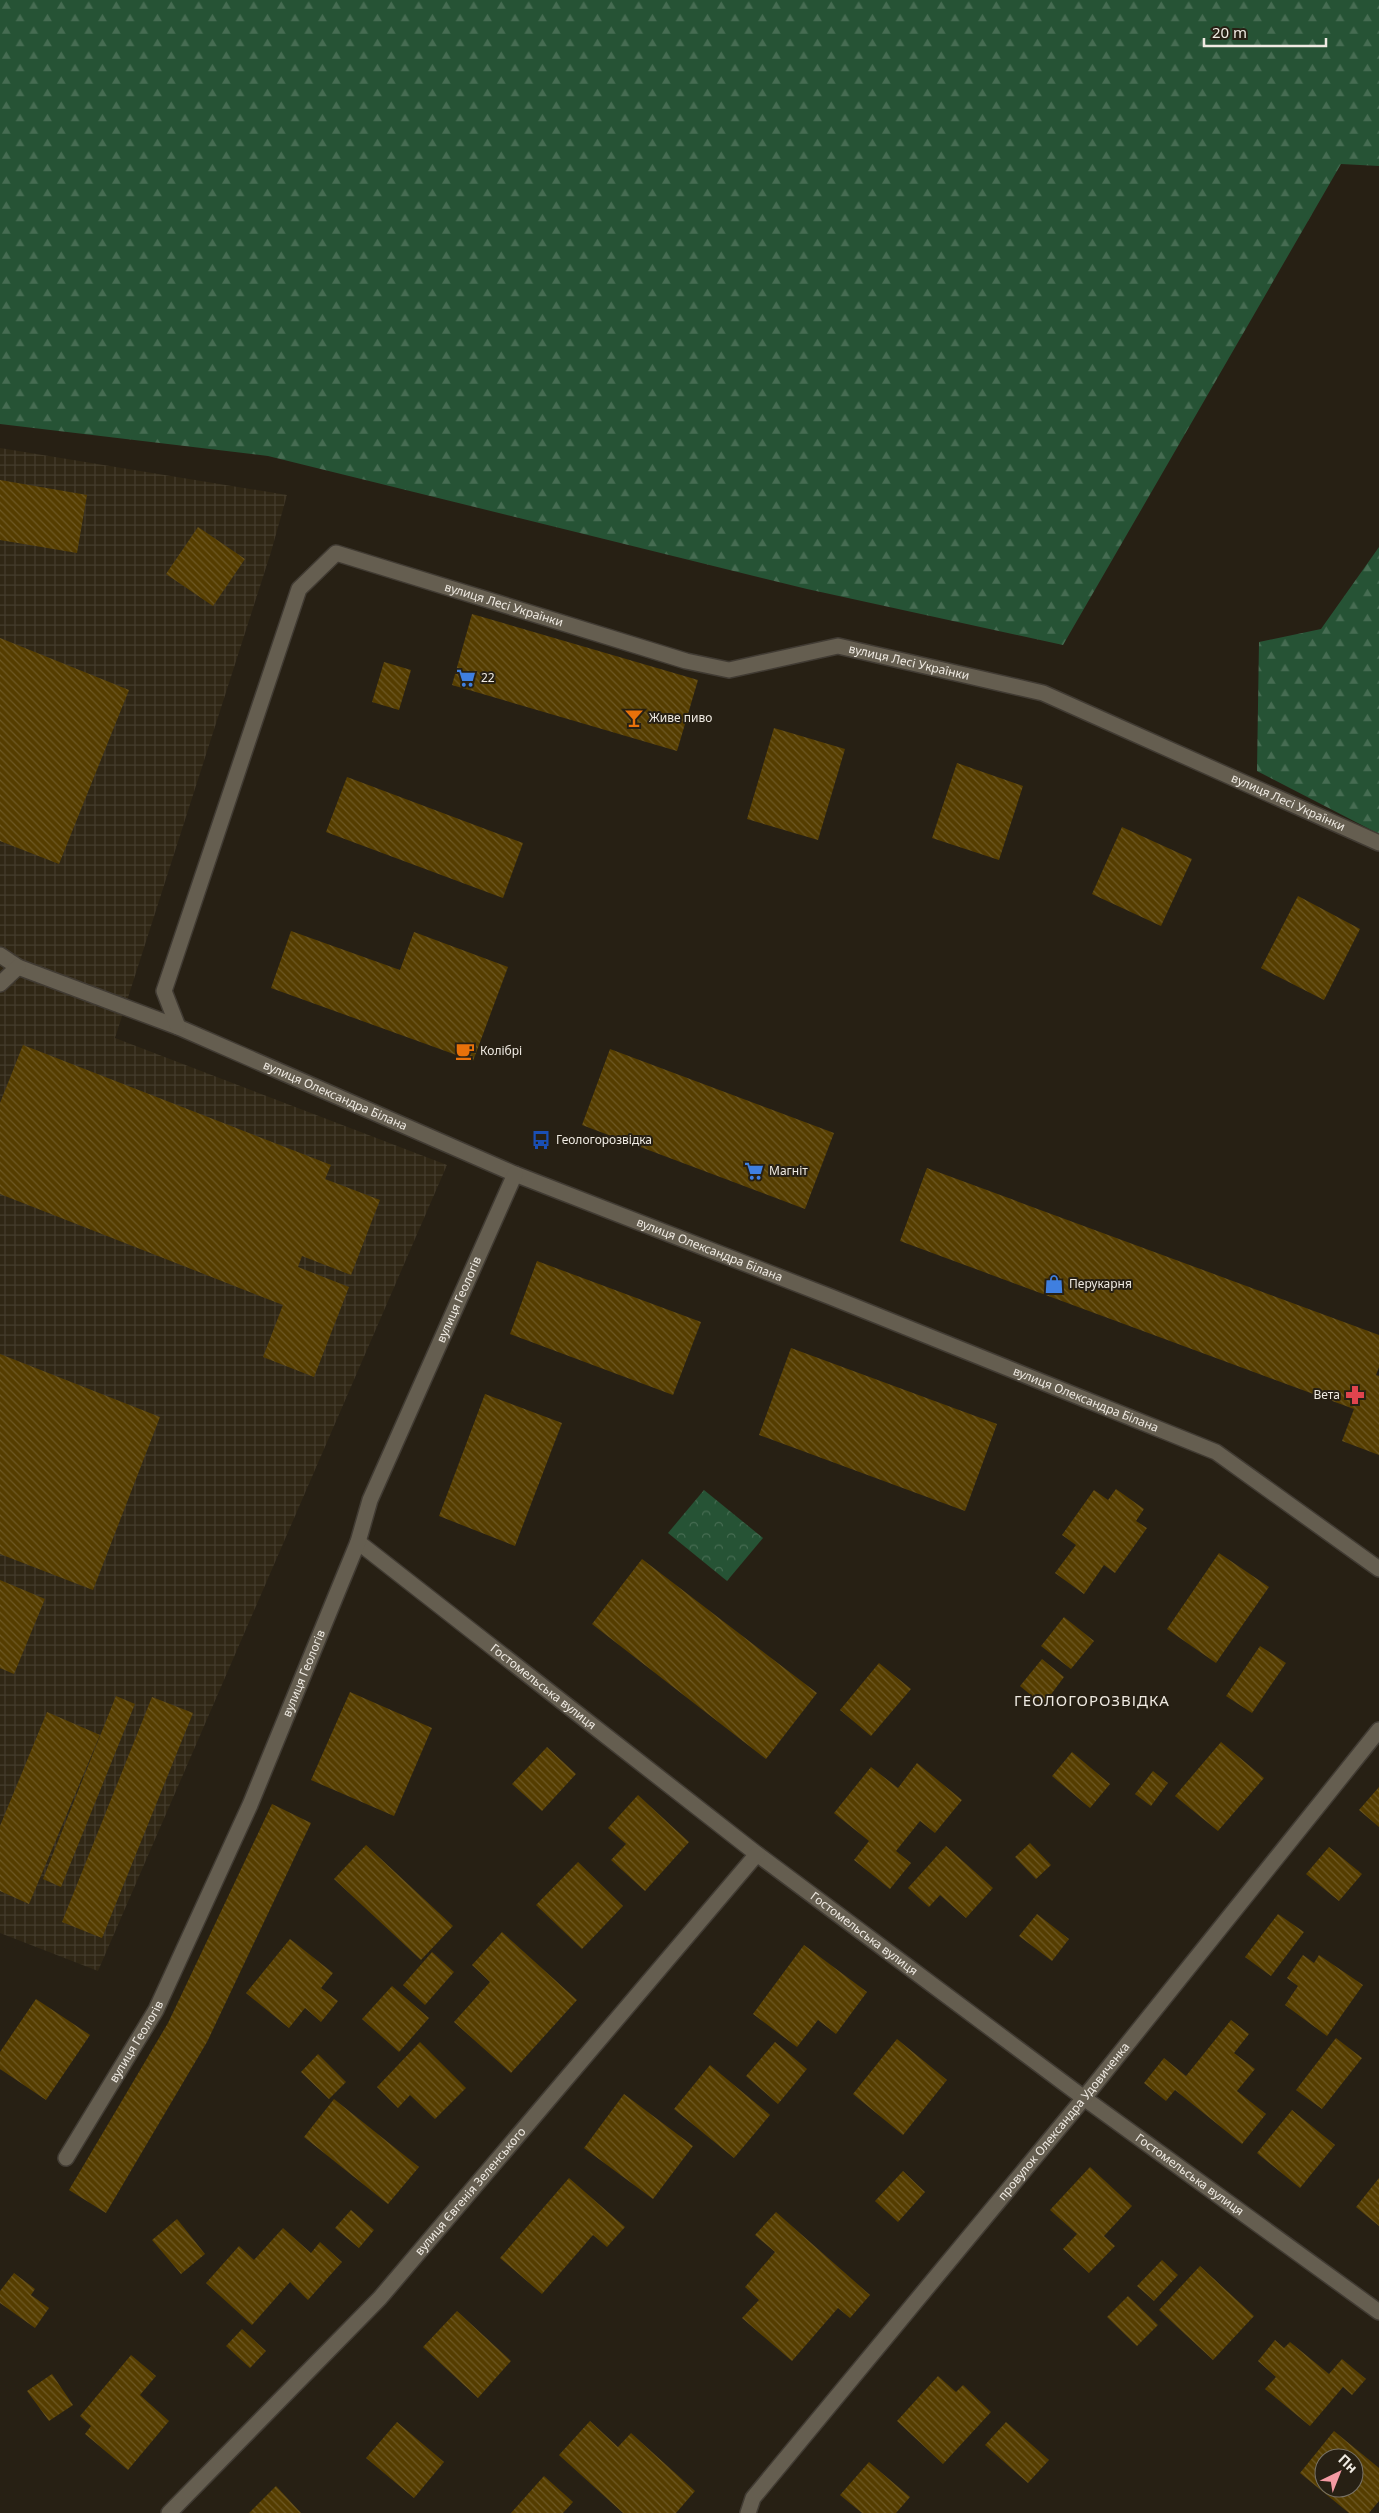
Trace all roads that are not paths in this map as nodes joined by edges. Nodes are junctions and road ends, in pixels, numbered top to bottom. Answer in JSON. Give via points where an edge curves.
{"nodes":[{"id":1,"x":1379,"y":843,"type":"edge"},
{"id":2,"x":0,"y":955,"type":"edge"},
{"id":3,"x":18,"y":968,"type":"junction"},
{"id":4,"x":0,"y":984,"type":"edge"},
{"id":5,"x":178,"y":1026,"type":"junction"},
{"id":6,"x":515,"y":1174,"type":"junction"},
{"id":7,"x":358,"y":1542,"type":"junction"},
{"id":8,"x":1379,"y":1569,"type":"edge"},
{"id":9,"x":1379,"y":1730,"type":"edge"},
{"id":10,"x":757,"y":1854,"type":"junction"},
{"id":11,"x":1084,"y":2098,"type":"junction"},
{"id":12,"x":66,"y":2158,"type":"dead end"},
{"id":13,"x":1379,"y":2312,"type":"edge"},
{"id":14,"x":169,"y":2513,"type":"edge"},
{"id":15,"x":748,"y":2513,"type":"edge"}],
"edges":[{"from":1,"to":5,"type":"street","name":"вулиця Лесі Українки","via":[[1043,693],[838,646],[729,670],[686,661],[336,553],[299,589],[164,991]]},
{"from":2,"to":3,"type":"street","name":"вулиця Олександра Білана"},
{"from":3,"to":4,"type":"street"},
{"from":3,"to":5,"type":"street","name":"вулиця Олександра Білана"},
{"from":5,"to":6,"type":"street","name":"вулиця Олександра Білана"},
{"from":6,"to":7,"type":"street","name":"вулиця Геологів","via":[[370,1500]]},
{"from":6,"to":8,"type":"street","name":"вулиця Олександра Білана","via":[[1216,1452]]},
{"from":7,"to":10,"type":"street","name":"Гостомельська вулиця"},
{"from":7,"to":12,"type":"street","name":"вулиця Геологів","via":[[250,1806],[156,2010]]},
{"from":9,"to":11,"type":"street","name":"провулок Олександра Удовиченка"},
{"from":10,"to":11,"type":"street","name":"Гостомельська вулиця"},
{"from":10,"to":14,"type":"street","name":"вулиця Євгенія Зеленського","via":[[380,2298]]},
{"from":11,"to":13,"type":"street","name":"Гостомельська вулиця"},
{"from":11,"to":15,"type":"street","name":"провулок Олександра Удовиченка","via":[[753,2498]]}]}
